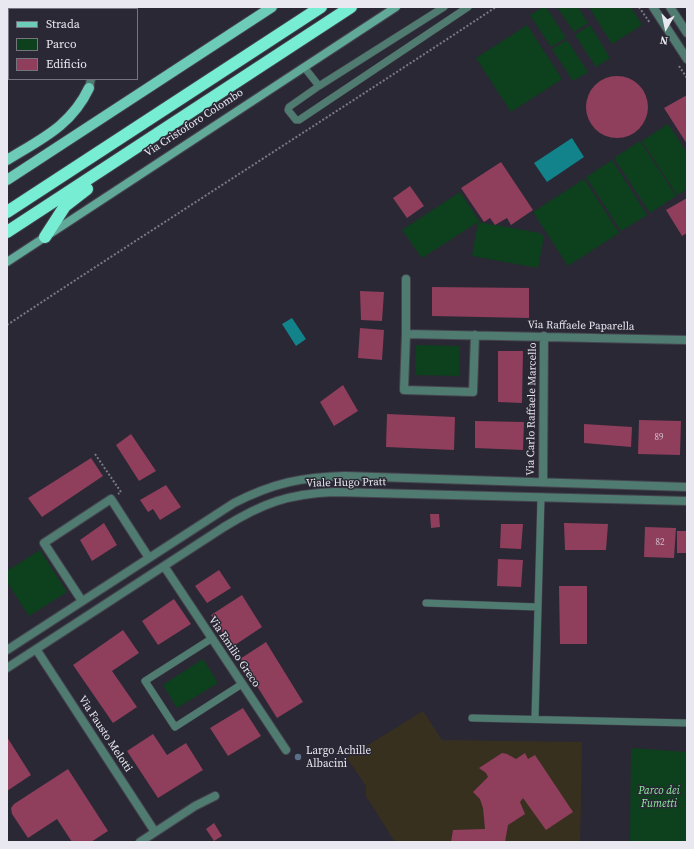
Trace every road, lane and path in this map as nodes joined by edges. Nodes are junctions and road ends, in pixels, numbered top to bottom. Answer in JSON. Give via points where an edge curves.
{"nodes":[{"id":1,"x":272,"y":7,"type":"edge"},
{"id":2,"x":322,"y":7,"type":"edge"},
{"id":3,"x":351,"y":7,"type":"edge"},
{"id":4,"x":396,"y":7,"type":"edge"},
{"id":5,"x":444,"y":7,"type":"edge"},
{"id":6,"x":468,"y":7,"type":"edge"},
{"id":7,"x":496,"y":7,"type":"edge"},
{"id":8,"x":653,"y":7,"type":"edge"},
{"id":9,"x":670,"y":7,"type":"edge"},
{"id":10,"x":687,"y":33,"type":"edge"},
{"id":11,"x":687,"y":59,"type":"edge"},
{"id":12,"x":304,"y":67,"type":"junction"},
{"id":13,"x":90,"y":83,"type":"edge"},
{"id":14,"x":319,"y":86,"type":"junction"},
{"id":15,"x":173,"y":124,"type":"junction"},
{"id":16,"x":7,"y":160,"type":"edge"},
{"id":17,"x":7,"y":180,"type":"edge"},
{"id":18,"x":7,"y":212,"type":"edge"},
{"id":19,"x":7,"y":232,"type":"edge"},
{"id":20,"x":45,"y":237,"type":"junction"},
{"id":21,"x":7,"y":262,"type":"edge"},
{"id":22,"x":406,"y":279,"type":"dead end"},
{"id":23,"x":7,"y":325,"type":"edge"},
{"id":24,"x":406,"y":334,"type":"junction"},
{"id":25,"x":475,"y":335,"type":"junction"},
{"id":26,"x":544,"y":336,"type":"junction"},
{"id":27,"x":687,"y":340,"type":"edge"},
{"id":28,"x":95,"y":454,"type":"dead end"},
{"id":29,"x":543,"y":482,"type":"junction"},
{"id":30,"x":687,"y":487,"type":"edge"},
{"id":31,"x":541,"y":497,"type":"junction"},
{"id":32,"x":111,"y":499,"type":"junction"},
{"id":33,"x":687,"y":501,"type":"edge"},
{"id":34,"x":149,"y":558,"type":"junction"},
{"id":35,"x":164,"y":566,"type":"junction"},
{"id":36,"x":82,"y":601,"type":"junction"},
{"id":37,"x":426,"y":603,"type":"dead end"},
{"id":38,"x":538,"y":607,"type":"junction"},
{"id":39,"x":212,"y":639,"type":"junction"},
{"id":40,"x":36,"y":649,"type":"junction"},
{"id":41,"x":7,"y":650,"type":"edge"},
{"id":42,"x":7,"y":668,"type":"edge"},
{"id":43,"x":242,"y":684,"type":"junction"},
{"id":44,"x":472,"y":718,"type":"dead end"},
{"id":45,"x":535,"y":719,"type":"junction"},
{"id":46,"x":687,"y":723,"type":"edge"},
{"id":47,"x":286,"y":750,"type":"dead end"},
{"id":48,"x":215,"y":796,"type":"dead end"},
{"id":49,"x":155,"y":832,"type":"junction"},
{"id":50,"x":140,"y":842,"type":"edge"}],
"edges":[{"from":1,"to":17,"type":"main road"},
{"from":2,"to":18,"type":"highway"},
{"from":3,"to":15,"type":"highway","name":"Via Cristoforo Colombo"},
{"from":4,"to":12,"type":"main road","name":"Via Cristoforo Colombo"},
{"from":5,"to":14,"type":"lane"},
{"from":6,"to":14,"type":"lane","via":[[296,120],[288,110],[289,107]]},
{"from":7,"to":23,"type":"path"},
{"from":8,"to":11,"type":"street"},
{"from":9,"to":10,"type":"street"},
{"from":12,"to":14,"type":"lane"},
{"from":12,"to":20,"type":"main road","name":"Via Cristoforo Colombo"},
{"from":13,"to":16,"type":"main road","via":[[78,108],[63,124]]},
{"from":15,"to":19,"type":"highway","name":"Via Cristoforo Colombo"},
{"from":15,"to":20,"type":"highway","via":[[71,200]]},
{"from":20,"to":21,"type":"main road","name":"Via Cristoforo Colombo"},
{"from":22,"to":24,"type":"street"},
{"from":24,"to":25,"type":"street","name":"Via Raffaele Paparella"},
{"from":24,"to":25,"type":"street","via":[[404,390],[473,392]]},
{"from":25,"to":26,"type":"street","name":"Via Raffaele Paparella"},
{"from":26,"to":27,"type":"street","name":"Via Raffaele Paparella"},
{"from":26,"to":29,"type":"street","name":"Via Carlo Raffaele Marcello"},
{"from":28,"to":32,"type":"path","via":[[121,492]]},
{"from":29,"to":30,"type":"street","name":"Viale Hugo Pratt"},
{"from":29,"to":34,"type":"street","name":"Viale Hugo Pratt","via":[[345,476],[301,479],[260,490],[234,503]]},
{"from":31,"to":33,"type":"street","name":"Viale Hugo Pratt"},
{"from":31,"to":35,"type":"street","name":"Viale Hugo Pratt","via":[[334,492],[305,494],[276,501],[249,512]]},
{"from":31,"to":38,"type":"lane"},
{"from":32,"to":34,"type":"street"},
{"from":32,"to":36,"type":"street","via":[[44,543]]},
{"from":34,"to":36,"type":"street","name":"Viale Hugo Pratt"},
{"from":35,"to":39,"type":"street","name":"Via Emilio Greco"},
{"from":35,"to":40,"type":"street","name":"Viale Hugo Pratt"},
{"from":36,"to":41,"type":"street","name":"Viale Hugo Pratt"},
{"from":37,"to":38,"type":"lane"},
{"from":38,"to":45,"type":"lane"},
{"from":39,"to":43,"type":"street","name":"Via Emilio Greco"},
{"from":39,"to":43,"type":"lane","via":[[145,681],[174,727]]},
{"from":40,"to":42,"type":"street","name":"Viale Hugo Pratt"},
{"from":40,"to":49,"type":"street","name":"Via Fausto Melotti"},
{"from":43,"to":47,"type":"street","name":"Via Emilio Greco"},
{"from":44,"to":45,"type":"lane"},
{"from":45,"to":46,"type":"lane"},
{"from":48,"to":49,"type":"street"},
{"from":49,"to":50,"type":"street"}]}
